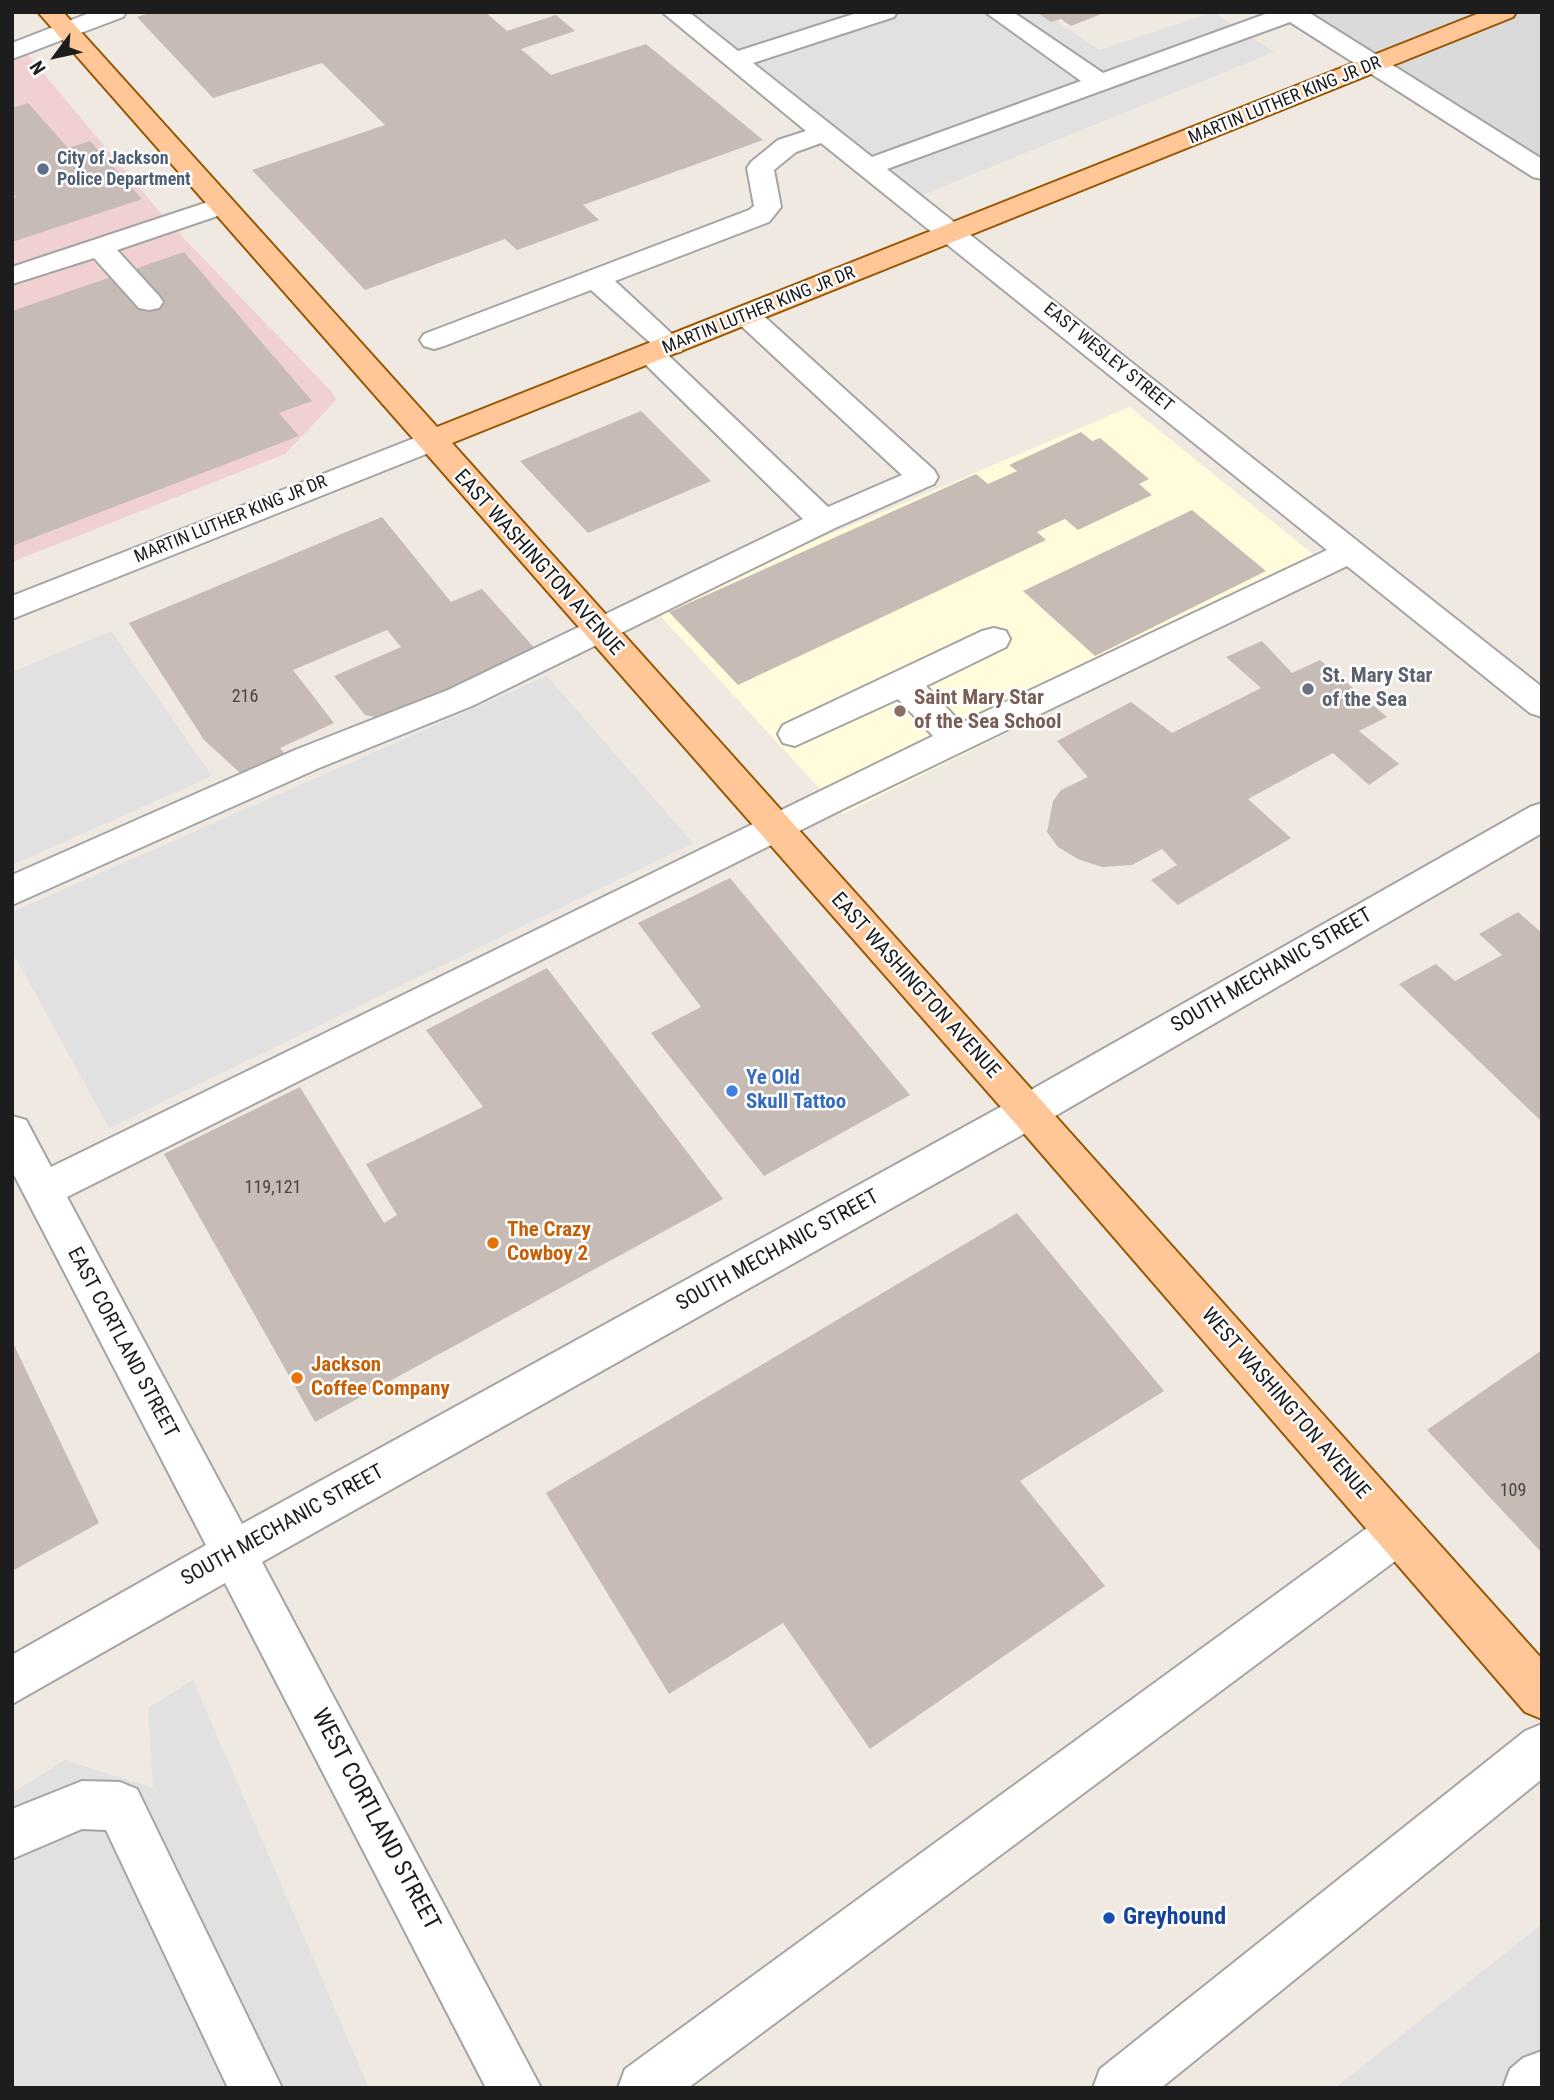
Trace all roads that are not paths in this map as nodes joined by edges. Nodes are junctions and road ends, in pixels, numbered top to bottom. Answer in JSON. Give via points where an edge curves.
{"nodes":[{"id":1,"x":114,"y":12,"type":"edge"},
{"id":2,"x":674,"y":12,"type":"edge"},
{"id":3,"x":885,"y":12,"type":"edge"},
{"id":4,"x":997,"y":12,"type":"edge"},
{"id":5,"x":1504,"y":12,"type":"edge"},
{"id":6,"x":1292,"y":13,"type":"edge"},
{"id":7,"x":58,"y":22,"type":"edge"},
{"id":8,"x":12,"y":52,"type":"edge"},
{"id":9,"x":733,"y":61,"type":"junction"},
{"id":10,"x":1376,"y":65,"type":"junction"},
{"id":11,"x":1100,"y":83,"type":"junction"},
{"id":12,"x":824,"y":133,"type":"junction"},
{"id":13,"x":866,"y":168,"type":"junction"},
{"id":14,"x":1542,"y":172,"type":"edge"},
{"id":15,"x":220,"y":206,"type":"junction"},
{"id":16,"x":953,"y":234,"type":"junction"},
{"id":17,"x":99,"y":247,"type":"junction"},
{"id":18,"x":12,"y":276,"type":"edge"},
{"id":19,"x":595,"y":278,"type":"junction"},
{"id":20,"x":149,"y":302,"type":"dead end"},
{"id":21,"x":747,"y":316,"type":"junction"},
{"id":22,"x":434,"y":340,"type":"dead end"},
{"id":23,"x":661,"y":350,"type":"junction"},
{"id":24,"x":430,"y":441,"type":"junction"},
{"id":25,"x":824,"y":521,"type":"junction"},
{"id":26,"x":1351,"y":551,"type":"junction"},
{"id":27,"x":12,"y":608,"type":"edge"},
{"id":28,"x":600,"y":631,"type":"junction"},
{"id":29,"x":994,"y":639,"type":"dead end"},
{"id":30,"x":903,"y":683,"type":"junction"},
{"id":31,"x":1542,"y":705,"type":"edge"},
{"id":32,"x":795,"y":734,"type":"dead end"},
{"id":33,"x":956,"y":739,"type":"junction"},
{"id":34,"x":1542,"y":816,"type":"edge"},
{"id":35,"x":774,"y":828,"type":"junction"},
{"id":36,"x":12,"y":891,"type":"edge"},
{"id":37,"x":1029,"y":1111,"type":"junction"},
{"id":38,"x":12,"y":1132,"type":"edge"},
{"id":39,"x":42,"y":1190,"type":"junction"},
{"id":40,"x":1398,"y":1532,"type":"junction"},
{"id":41,"x":234,"y":1553,"type":"junction"},
{"id":42,"x":12,"y":1681,"type":"edge"},
{"id":43,"x":1542,"y":1695,"type":"edge"},
{"id":44,"x":1542,"y":1748,"type":"edge"},
{"id":45,"x":12,"y":1835,"type":"edge"},
{"id":46,"x":1542,"y":2077,"type":"edge"},
{"id":47,"x":256,"y":2088,"type":"edge"},
{"id":48,"x":516,"y":2088,"type":"edge"},
{"id":49,"x":644,"y":2088,"type":"edge"},
{"id":50,"x":1119,"y":2088,"type":"edge"},
{"id":51,"x":1528,"y":2088,"type":"edge"}],
"edges":[{"from":1,"to":7,"type":"street"},
{"from":2,"to":9,"type":"street","name":"EAST WESLEY STREET"},
{"from":3,"to":9,"type":"street"},
{"from":4,"to":11,"type":"street"},
{"from":5,"to":10,"type":"main road","name":"MARTIN LUTHER KING JR DR"},
{"from":6,"to":10,"type":"street"},
{"from":6,"to":11,"type":"street"},
{"from":7,"to":8,"type":"street"},
{"from":7,"to":15,"type":"main road","name":"EAST WASHINGTON AVENUE"},
{"from":9,"to":12,"type":"street","name":"EAST WESLEY STREET"},
{"from":10,"to":14,"type":"street"},
{"from":10,"to":16,"type":"main road","name":"MARTIN LUTHER KING JR DR"},
{"from":11,"to":13,"type":"street"},
{"from":12,"to":13,"type":"street","name":"EAST WESLEY STREET"},
{"from":12,"to":19,"type":"street","via":[[787,146],[760,168],[768,207],[759,216]]},
{"from":13,"to":16,"type":"street","name":"EAST WESLEY STREET"},
{"from":15,"to":17,"type":"street"},
{"from":15,"to":24,"type":"main road","name":"EAST WASHINGTON AVENUE"},
{"from":16,"to":21,"type":"main road","name":"MARTIN LUTHER KING JR DR"},
{"from":16,"to":26,"type":"street","name":"EAST WESLEY STREET"},
{"from":17,"to":18,"type":"street"},
{"from":17,"to":20,"type":"street"},
{"from":19,"to":22,"type":"street"},
{"from":19,"to":23,"type":"street"},
{"from":21,"to":23,"type":"main road","name":"MARTIN LUTHER KING JR DR"},
{"from":21,"to":25,"type":"street","via":[[923,477]]},
{"from":23,"to":24,"type":"main road","name":"MARTIN LUTHER KING JR DR"},
{"from":23,"to":25,"type":"street"},
{"from":24,"to":27,"type":"street","name":"MARTIN LUTHER KING JR DR"},
{"from":24,"to":28,"type":"main road","name":"EAST WASHINGTON AVENUE"},
{"from":25,"to":28,"type":"street"},
{"from":26,"to":31,"type":"street","name":"EAST WESLEY STREET"},
{"from":26,"to":33,"type":"street"},
{"from":28,"to":35,"type":"main road","name":"EAST WASHINGTON AVENUE"},
{"from":28,"to":36,"type":"street","via":[[460,698],[307,759]]},
{"from":29,"to":30,"type":"street"},
{"from":30,"to":32,"type":"street"},
{"from":30,"to":33,"type":"street"},
{"from":33,"to":35,"type":"street"},
{"from":34,"to":37,"type":"street","name":"SOUTH MECHANIC STREET"},
{"from":35,"to":37,"type":"main road","name":"EAST WASHINGTON AVENUE"},
{"from":35,"to":39,"type":"street"},
{"from":37,"to":40,"type":"main road","name":"WEST WASHINGTON AVENUE"},
{"from":37,"to":41,"type":"street","name":"SOUTH MECHANIC STREET"},
{"from":38,"to":39,"type":"street","name":"EAST CORTLAND STREET"},
{"from":39,"to":41,"type":"street","name":"EAST CORTLAND STREET"},
{"from":40,"to":43,"type":"main road","name":"WEST WASHINGTON AVENUE"},
{"from":40,"to":49,"type":"street"},
{"from":41,"to":42,"type":"street","name":"SOUTH MECHANIC STREET"},
{"from":41,"to":48,"type":"street","name":"WEST CORTLAND STREET"},
{"from":44,"to":50,"type":"street"},
{"from":45,"to":47,"type":"street","via":[[82,1805],[120,1807]]},
{"from":46,"to":51,"type":"street"}]}
